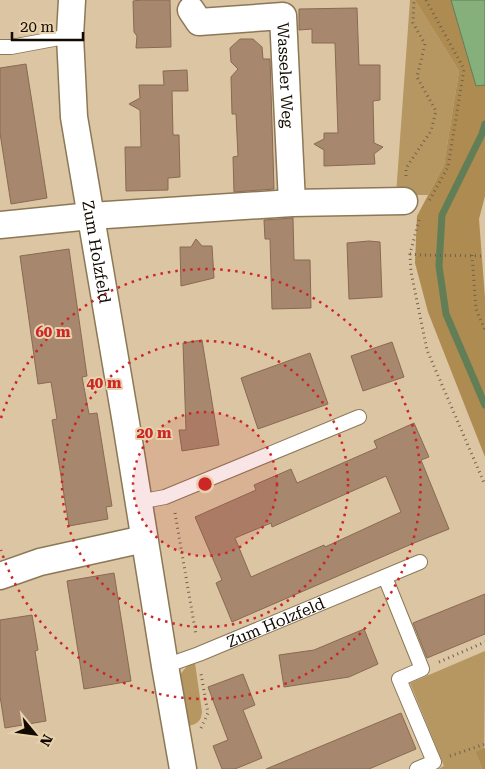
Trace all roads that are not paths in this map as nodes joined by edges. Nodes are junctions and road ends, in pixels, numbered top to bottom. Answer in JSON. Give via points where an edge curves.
{"nodes":[{"id":1,"x":72,"y":0,"type":"edge"},
{"id":2,"x":191,"y":10,"type":"dead end"},
{"id":3,"x":70,"y":36,"type":"junction"},
{"id":4,"x":0,"y":46,"type":"edge"},
{"id":5,"x":292,"y":202,"type":"junction"},
{"id":6,"x":416,"y":208,"type":"road end"},
{"id":7,"x":91,"y":216,"type":"junction"},
{"id":8,"x":0,"y":225,"type":"edge"},
{"id":9,"x":358,"y":417,"type":"dead end"},
{"id":10,"x":138,"y":502,"type":"junction"},
{"id":11,"x":144,"y":539,"type":"junction"},
{"id":12,"x":420,"y":562,"type":"dead end"},
{"id":13,"x":0,"y":576,"type":"edge"},
{"id":14,"x":385,"y":577,"type":"junction"},
{"id":15,"x":164,"y":666,"type":"junction"},
{"id":16,"x":182,"y":762,"type":"edge"},
{"id":17,"x":417,"y":769,"type":"edge"}],
"edges":[{"from":1,"to":3,"type":"street","name":"Zum Holzfeld"},
{"from":2,"to":5,"type":"street","name":"Wasseler Weg","via":[[200,22],[283,16]]},
{"from":3,"to":4,"type":"lane","via":[[11,47]]},
{"from":3,"to":7,"type":"street","name":"Zum Holzfeld","via":[[74,117]]},
{"from":5,"to":6,"type":"street"},
{"from":5,"to":7,"type":"street"},
{"from":7,"to":8,"type":"street"},
{"from":7,"to":10,"type":"street","name":"Zum Holzfeld"},
{"from":9,"to":10,"type":"lane","via":[[165,497]]},
{"from":10,"to":11,"type":"street","name":"Zum Holzfeld"},
{"from":11,"to":13,"type":"street","via":[[40,562]]},
{"from":11,"to":15,"type":"street","name":"Zum Holzfeld"},
{"from":12,"to":14,"type":"lane","name":"Zum Holzfeld"},
{"from":14,"to":15,"type":"lane","name":"Zum Holzfeld"},
{"from":14,"to":17,"type":"lane","via":[[422,669],[399,679],[434,762]]},
{"from":15,"to":16,"type":"street","name":"Zum Holzfeld"}]}
